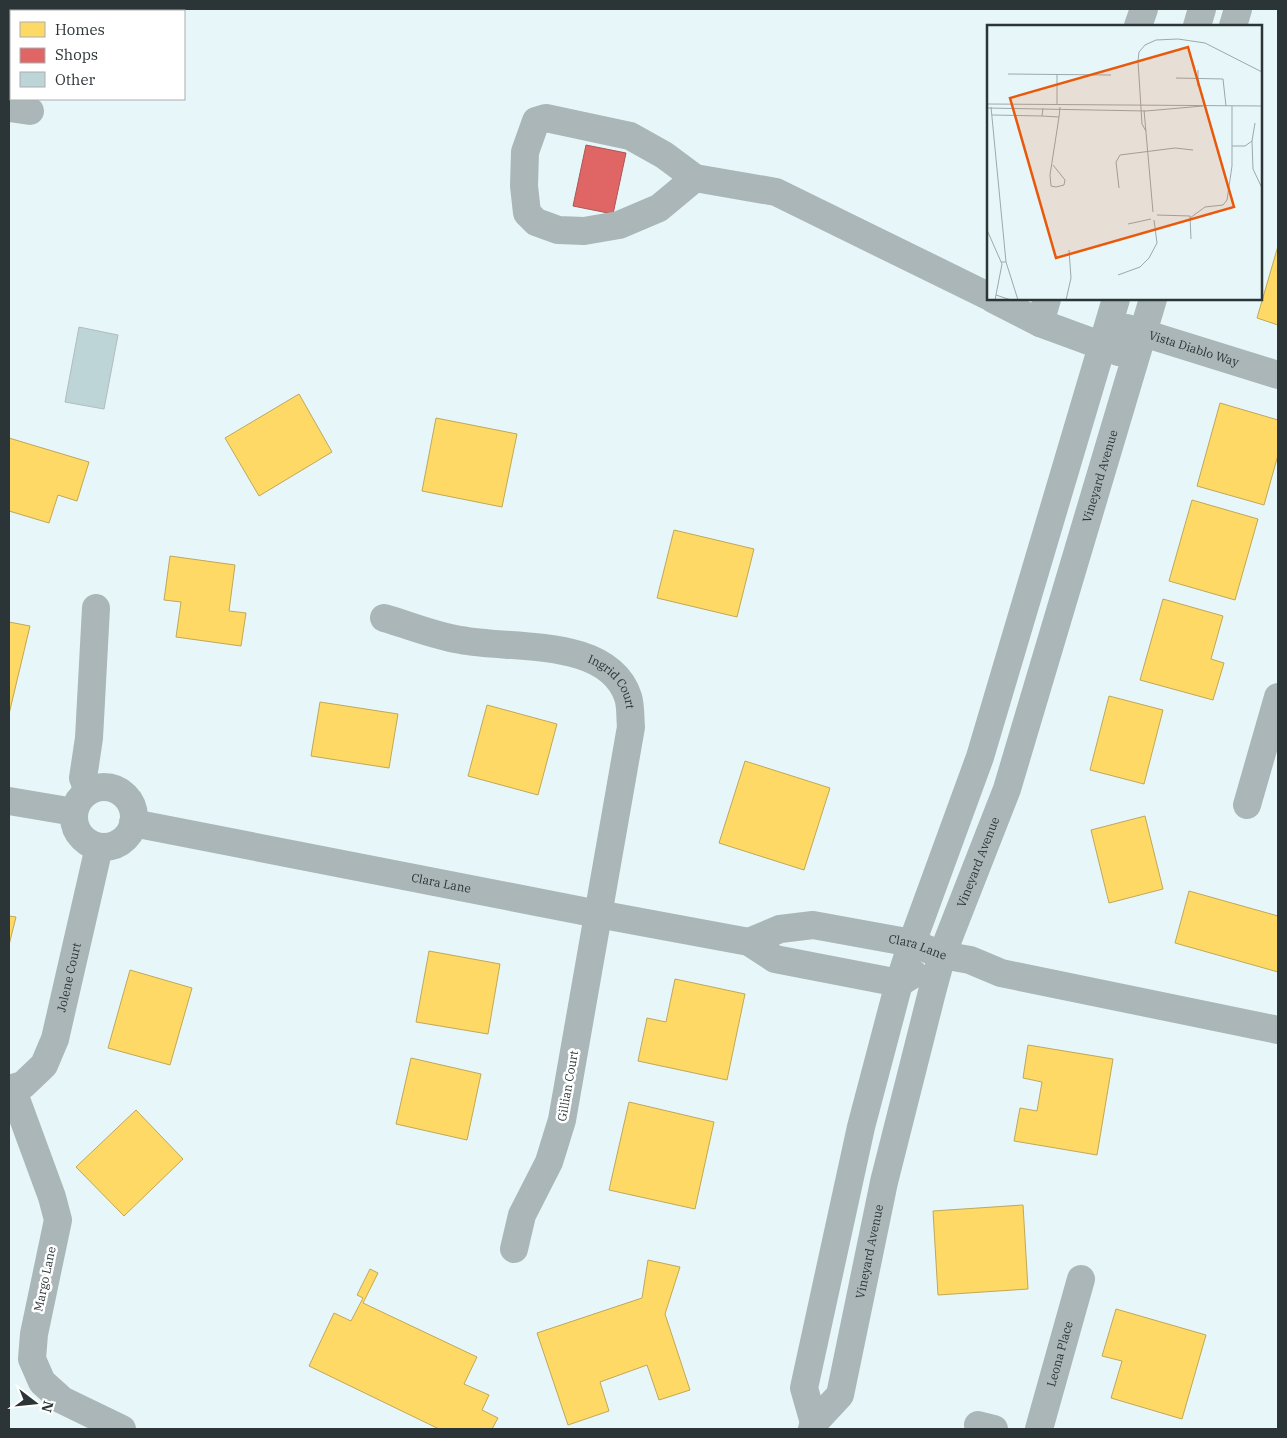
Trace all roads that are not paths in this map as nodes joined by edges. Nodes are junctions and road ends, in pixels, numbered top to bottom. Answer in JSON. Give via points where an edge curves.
{"nodes":[{"id":1,"x":1144,"y":9,"type":"edge"},
{"id":2,"x":1202,"y":9,"type":"edge"},
{"id":3,"x":1238,"y":9,"type":"edge"},
{"id":4,"x":1138,"y":25,"type":"edge"},
{"id":5,"x":1197,"y":25,"type":"edge"},
{"id":6,"x":1233,"y":25,"type":"edge"},
{"id":7,"x":695,"y":178,"type":"junction"},
{"id":8,"x":987,"y":296,"type":"edge"},
{"id":9,"x":997,"y":300,"type":"edge"},
{"id":10,"x":1153,"y":300,"type":"edge"},
{"id":11,"x":1044,"y":311,"type":"edge"},
{"id":12,"x":1109,"y":323,"type":"edge"},
{"id":13,"x":1140,"y":345,"type":"junction"},
{"id":14,"x":1278,"y":375,"type":"edge"},
{"id":15,"x":96,"y":608,"type":"dead end"},
{"id":16,"x":384,"y":618,"type":"dead end"},
{"id":17,"x":1278,"y":697,"type":"edge"},
{"id":18,"x":9,"y":801,"type":"edge"},
{"id":19,"x":81,"y":802,"type":"junction"},
{"id":20,"x":1247,"y":805,"type":"dead end"},
{"id":21,"x":133,"y":823,"type":"junction"},
{"id":22,"x":99,"y":847,"type":"junction"},
{"id":23,"x":598,"y":914,"type":"junction"},
{"id":24,"x":749,"y":942,"type":"junction"},
{"id":25,"x":912,"y":942,"type":"junction"},
{"id":26,"x":942,"y":955,"type":"junction"},
{"id":27,"x":899,"y":983,"type":"junction"},
{"id":28,"x":1278,"y":1030,"type":"edge"},
{"id":29,"x":10,"y":1088,"type":"edge"},
{"id":30,"x":514,"y":1249,"type":"dead end"},
{"id":31,"x":1081,"y":1278,"type":"dead end"},
{"id":32,"x":813,"y":1426,"type":"edge"},
{"id":33,"x":122,"y":1429,"type":"edge"},
{"id":34,"x":1039,"y":1429,"type":"edge"}],
"edges":[{"from":1,"to":4,"type":"street"},
{"from":2,"to":5,"type":"street"},
{"from":3,"to":6,"type":"street"},
{"from":7,"to":7,"type":"street","via":[[630,136],[559,119],[536,121],[525,152],[527,213],[536,222],[558,230],[584,231],[619,225],[659,208]]},
{"from":7,"to":8,"type":"street","via":[[776,192]]},
{"from":9,"to":11,"type":"street","name":"Vista Diablo Way"},
{"from":10,"to":13,"type":"street","name":"Vineyard Avenue"},
{"from":11,"to":12,"type":"street","name":"Vista Diablo Way"},
{"from":12,"to":13,"type":"street","name":"Vista Diablo Way"},
{"from":12,"to":25,"type":"street","name":"Vineyard Avenue","via":[[980,757]]},
{"from":13,"to":14,"type":"street","name":"Vista Diablo Way"},
{"from":13,"to":26,"type":"street","name":"Vineyard Avenue","via":[[1007,789]]},
{"from":15,"to":19,"type":"street","via":[[89,738]]},
{"from":16,"to":23,"type":"street","name":"Ingrid Court","via":[[461,640],[584,655],[618,677],[629,698],[631,727]]},
{"from":17,"to":20,"type":"street"},
{"from":18,"to":19,"type":"street"},
{"from":19,"to":21,"type":"street","via":[[97,787],[108,786],[128,798],[133,807]]},
{"from":19,"to":22,"type":"street","via":[[76,827],[81,837]]},
{"from":21,"to":22,"type":"street","via":[[121,842]]},
{"from":21,"to":23,"type":"street","name":"Clara Lane"},
{"from":22,"to":29,"type":"street","name":"Jolene Court","via":[[55,1040],[44,1065],[23,1085]]},
{"from":23,"to":24,"type":"street","name":"Clara Lane"},
{"from":23,"to":30,"type":"street","name":"Gillian Court","via":[[562,1120],[549,1162],[522,1215]]},
{"from":24,"to":25,"type":"street","name":"Clara Lane","via":[[780,929],[812,925]]},
{"from":24,"to":27,"type":"street","name":"Clara Lane","via":[[775,959]]},
{"from":25,"to":26,"type":"street","name":"Clara Lane"},
{"from":25,"to":27,"type":"street","name":"Vineyard Avenue"},
{"from":26,"to":27,"type":"street","name":"Clara Lane"},
{"from":26,"to":28,"type":"street","via":[[970,960],[1001,973]]},
{"from":26,"to":32,"type":"street","name":"Vineyard Avenue","via":[[884,1182],[840,1395]]},
{"from":27,"to":32,"type":"street","name":"Vineyard Avenue","via":[[861,1127],[804,1388]]},
{"from":29,"to":33,"type":"street","name":"Margo Lane","via":[[58,1220],[34,1334],[32,1359],[42,1382],[62,1400]]},
{"from":31,"to":34,"type":"street","name":"Leona Place"}]}
